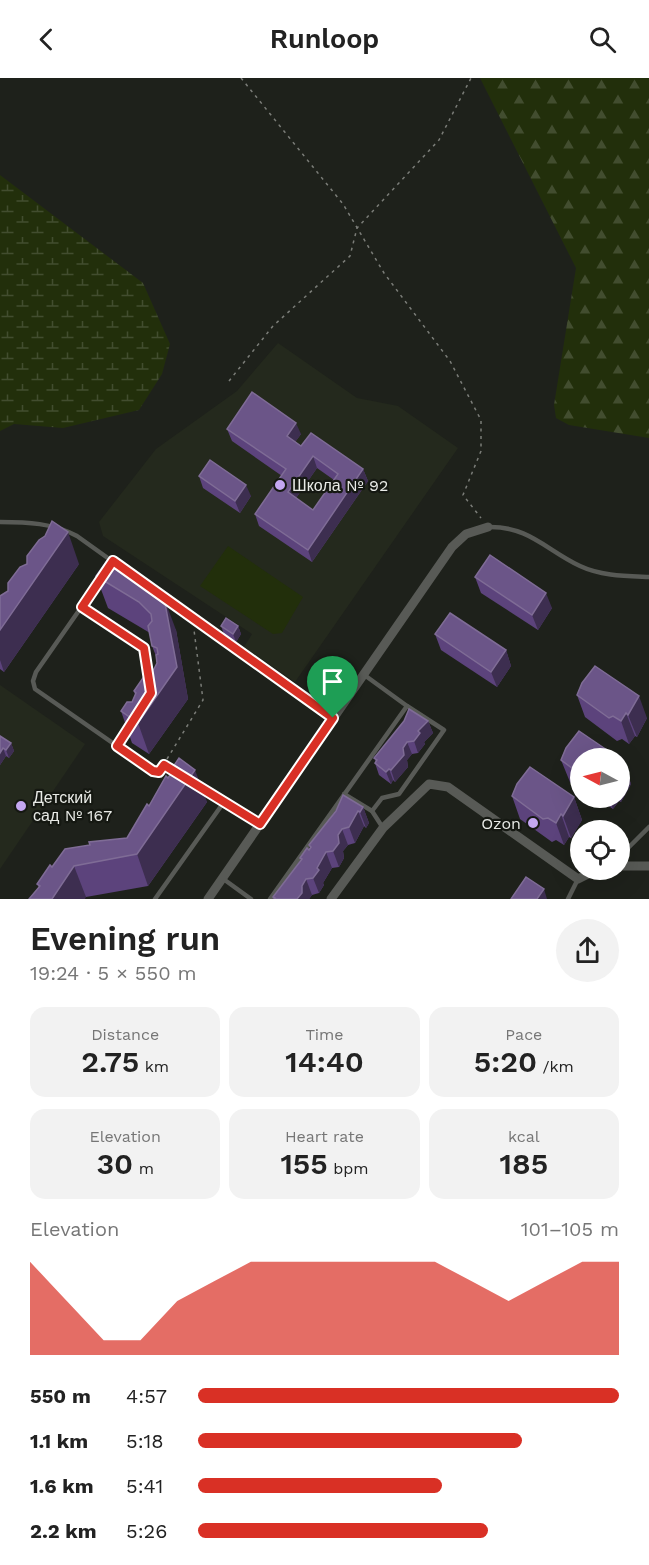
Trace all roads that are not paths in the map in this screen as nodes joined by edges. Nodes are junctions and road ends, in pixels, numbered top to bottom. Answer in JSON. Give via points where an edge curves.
{"nodes":[{"id":1,"x":0,"y":522,"type":"edge"},
{"id":2,"x":488,"y":527,"type":"joint"},
{"id":3,"x":65,"y":530,"type":"junction"},
{"id":4,"x":61,"y":536,"type":"edge"},
{"id":5,"x":113,"y":561,"type":"junction"},
{"id":6,"x":649,"y":577,"type":"edge"},
{"id":7,"x":82,"y":607,"type":"junction"},
{"id":8,"x":363,"y":674,"type":"junction"},
{"id":9,"x":149,"y":682,"type":"edge"},
{"id":10,"x":407,"y":706,"type":"junction"},
{"id":11,"x":333,"y":718,"type":"junction"},
{"id":12,"x":134,"y":720,"type":"edge"},
{"id":13,"x":117,"y":746,"type":"junction"},
{"id":14,"x":185,"y":777,"type":"edge"},
{"id":15,"x":195,"y":783,"type":"edge"},
{"id":16,"x":345,"y":794,"type":"junction"},
{"id":17,"x":224,"y":802,"type":"junction"},
{"id":18,"x":372,"y":811,"type":"junction"},
{"id":19,"x":260,"y":824,"type":"junction"},
{"id":20,"x":383,"y":828,"type":"junction"},
{"id":21,"x":649,"y":828,"type":"edge"},
{"id":22,"x":630,"y":846,"type":"edge"},
{"id":23,"x":630,"y":866,"type":"edge"},
{"id":24,"x":649,"y":866,"type":"edge"},
{"id":25,"x":570,"y":873,"type":"edge"},
{"id":26,"x":222,"y":878,"type":"junction"},
{"id":27,"x":578,"y":880,"type":"edge"},
{"id":28,"x":155,"y":899,"type":"edge"},
{"id":29,"x":208,"y":899,"type":"edge"},
{"id":30,"x":251,"y":899,"type":"edge"},
{"id":31,"x":270,"y":899,"type":"edge"},
{"id":32,"x":331,"y":899,"type":"edge"},
{"id":33,"x":568,"y":899,"type":"edge"}],
"edges":[{"from":1,"to":3,"type":"lane","via":[[30,522]]},
{"from":2,"to":6,"type":"lane","via":[[523,531],[582,567],[618,576]]},
{"from":2,"to":8,"type":"street","via":[[465,534],[452,547]]},
{"from":3,"to":4,"type":"lane"},
{"from":3,"to":5,"type":"lane"},
{"from":5,"to":7,"type":"lane"},
{"from":5,"to":11,"type":"lane"},
{"from":7,"to":9,"type":"lane","via":[[144,648]]},
{"from":7,"to":13,"type":"lane","via":[[36,672],[35,689]]},
{"from":8,"to":10,"type":"lane"},
{"from":8,"to":11,"type":"street"},
{"from":10,"to":16,"type":"lane"},
{"from":10,"to":18,"type":"lane","via":[[444,730],[399,794],[382,798]]},
{"from":11,"to":19,"type":"street"},
{"from":12,"to":13,"type":"lane"},
{"from":13,"to":14,"type":"lane","via":[[153,771],[159,772],[164,765]]},
{"from":15,"to":17,"type":"lane"},
{"from":16,"to":18,"type":"lane"},
{"from":16,"to":31,"type":"lane"},
{"from":17,"to":19,"type":"lane"},
{"from":17,"to":28,"type":"lane"},
{"from":18,"to":20,"type":"lane"},
{"from":19,"to":26,"type":"street"},
{"from":20,"to":25,"type":"street","via":[[419,791],[439,783]]},
{"from":20,"to":32,"type":"street"},
{"from":21,"to":22,"type":"lane"},
{"from":23,"to":24,"type":"street"},
{"from":26,"to":29,"type":"street"},
{"from":26,"to":30,"type":"lane"},
{"from":27,"to":33,"type":"lane"}]}
